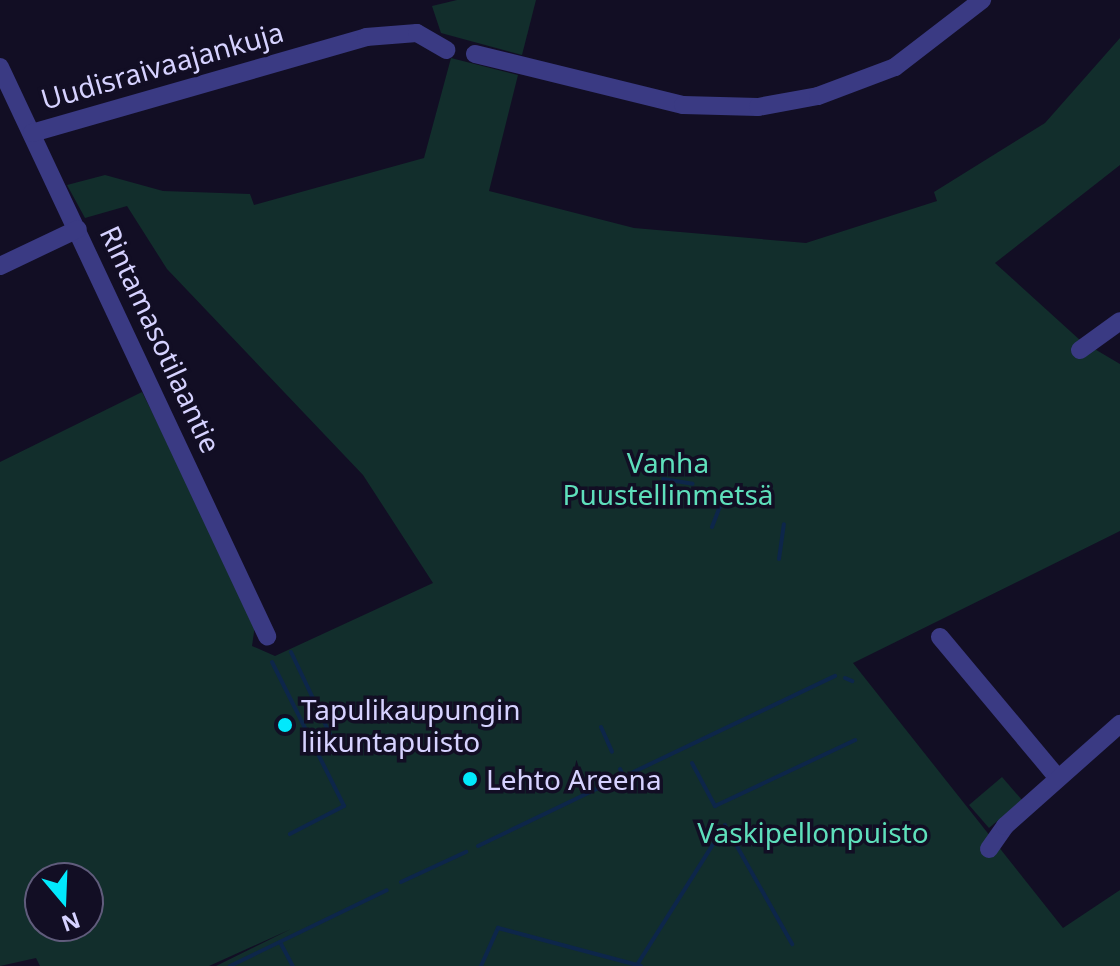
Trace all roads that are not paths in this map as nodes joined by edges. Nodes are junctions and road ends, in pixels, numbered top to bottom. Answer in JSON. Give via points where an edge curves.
{"nodes":[{"id":1,"x":982,"y":0,"type":"edge"},
{"id":2,"x":446,"y":50,"type":"dead end"},
{"id":3,"x":475,"y":54,"type":"dead end"},
{"id":4,"x":0,"y":67,"type":"edge"},
{"id":5,"x":32,"y":133,"type":"junction"},
{"id":6,"x":78,"y":229,"type":"junction"},
{"id":7,"x":0,"y":266,"type":"edge"},
{"id":8,"x":1120,"y":321,"type":"edge"},
{"id":9,"x":1080,"y":350,"type":"dead end"},
{"id":10,"x":267,"y":636,"type":"dead end"},
{"id":11,"x":940,"y":637,"type":"dead end"},
{"id":12,"x":1120,"y":724,"type":"edge"},
{"id":13,"x":1057,"y":777,"type":"junction"},
{"id":14,"x":989,"y":849,"type":"dead end"}],
"edges":[{"from":1,"to":3,"type":"street","via":[[943,37],[895,67],[818,96],[758,107],[683,105]]},
{"from":2,"to":5,"type":"street","name":"Uudisraivaajankuja","via":[[417,33],[366,37]]},
{"from":4,"to":5,"type":"street","name":"Rintamasotilaantie"},
{"from":5,"to":6,"type":"street","name":"Rintamasotilaantie"},
{"from":6,"to":7,"type":"street"},
{"from":6,"to":10,"type":"street","name":"Rintamasotilaantie"},
{"from":8,"to":9,"type":"street"},
{"from":11,"to":13,"type":"street"},
{"from":12,"to":13,"type":"street"},
{"from":13,"to":14,"type":"street"}]}
